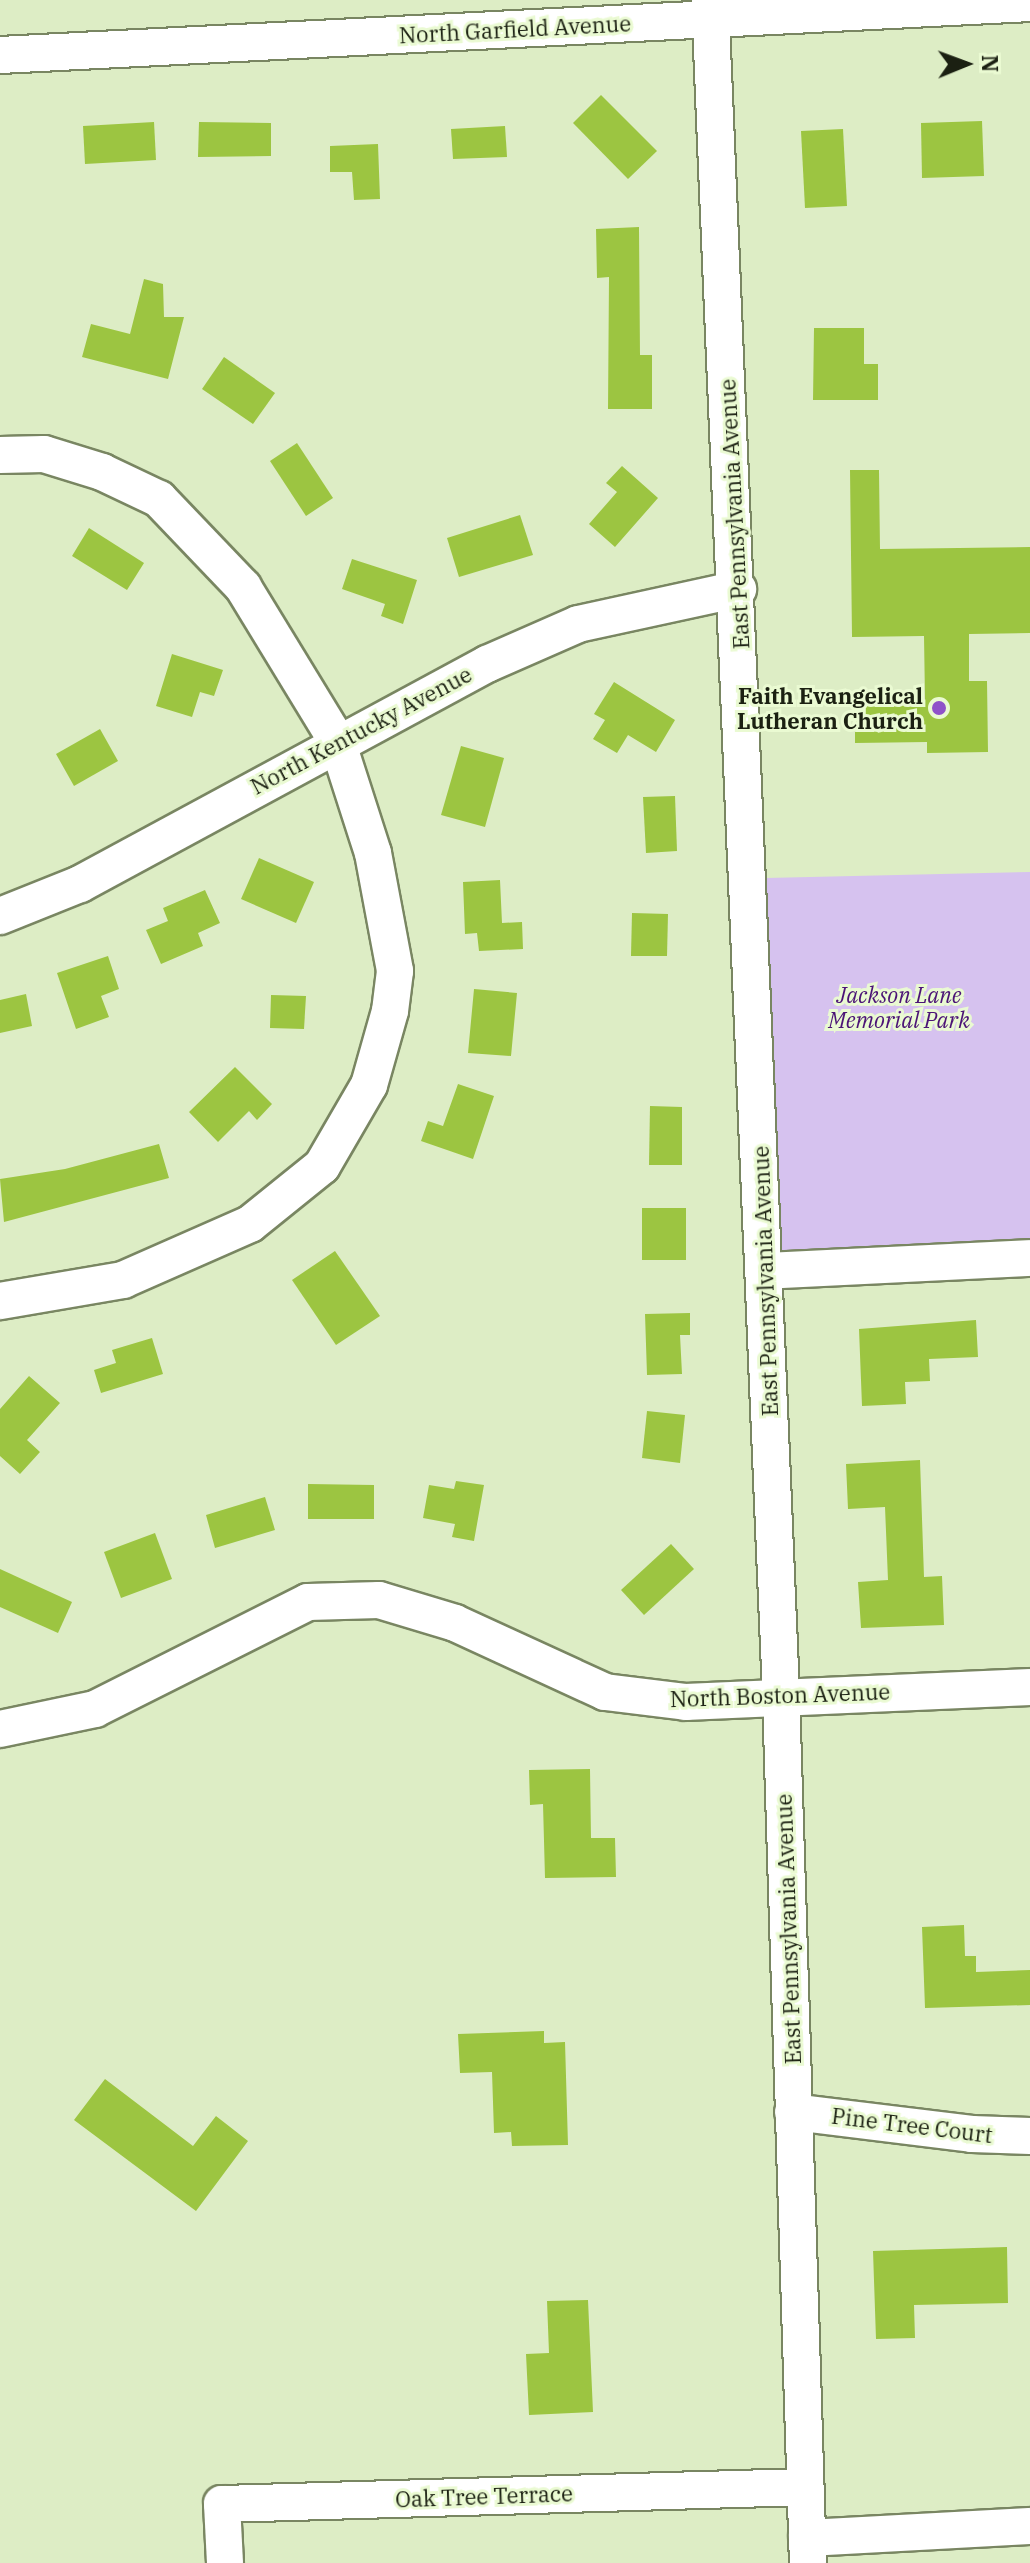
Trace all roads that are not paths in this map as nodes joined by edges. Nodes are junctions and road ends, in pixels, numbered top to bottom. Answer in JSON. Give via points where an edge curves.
{"nodes":[{"id":1,"x":1030,"y":3,"type":"edge"},
{"id":2,"x":710,"y":9,"type":"edge"},
{"id":3,"x":0,"y":55,"type":"edge"},
{"id":4,"x":0,"y":455,"type":"edge"},
{"id":5,"x":738,"y":589,"type":"junction"},
{"id":6,"x":337,"y":741,"type":"junction"},
{"id":7,"x":0,"y":916,"type":"edge"},
{"id":8,"x":1030,"y":1258,"type":"edge"},
{"id":9,"x":764,"y":1271,"type":"junction"},
{"id":10,"x":0,"y":1301,"type":"edge"},
{"id":11,"x":1030,"y":1687,"type":"edge"},
{"id":12,"x":781,"y":1696,"type":"junction"},
{"id":13,"x":0,"y":1729,"type":"edge"},
{"id":14,"x":793,"y":2112,"type":"junction"},
{"id":15,"x":1030,"y":2136,"type":"edge"},
{"id":16,"x":805,"y":2487,"type":"junction"},
{"id":17,"x":1030,"y":2526,"type":"edge"},
{"id":18,"x":808,"y":2550,"type":"edge"},
{"id":19,"x":225,"y":2563,"type":"edge"}],
"edges":[{"from":1,"to":2,"type":"street","name":"North Garfield Avenue"},
{"from":2,"to":3,"type":"street","name":"North Garfield Avenue"},
{"from":2,"to":5,"type":"street","name":"East Pennsylvania Avenue"},
{"from":4,"to":6,"type":"street","via":[[44,454],[102,472],[159,499],[243,587]]},
{"from":5,"to":6,"type":"street","name":"North Kentucky Avenue","via":[[578,624]]},
{"from":5,"to":9,"type":"street","name":"East Pennsylvania Avenue"},
{"from":6,"to":7,"type":"street","name":"North Kentucky Avenue","via":[[80,884]]},
{"from":6,"to":10,"type":"street","via":[[373,853],[395,971],[390,1011],[369,1085],[322,1166],[250,1224],[123,1280]]},
{"from":8,"to":9,"type":"street"},
{"from":9,"to":12,"type":"street","name":"East Pennsylvania Avenue"},
{"from":11,"to":12,"type":"street","name":"North Boston Avenue"},
{"from":12,"to":13,"type":"street","name":"North Boston Avenue","via":[[686,1702],[605,1692],[455,1623],[379,1600],[308,1602],[95,1709]]},
{"from":12,"to":14,"type":"street","name":"East Pennsylvania Avenue"},
{"from":14,"to":15,"type":"street","name":"Pine Tree Court"},
{"from":14,"to":16,"type":"street","name":"East Pennsylvania Avenue"},
{"from":16,"to":18,"type":"street","name":"East Pennsylvania Avenue"},
{"from":16,"to":19,"type":"street","name":"Oak Tree Terrace","via":[[222,2504]]},
{"from":17,"to":18,"type":"street"}]}
